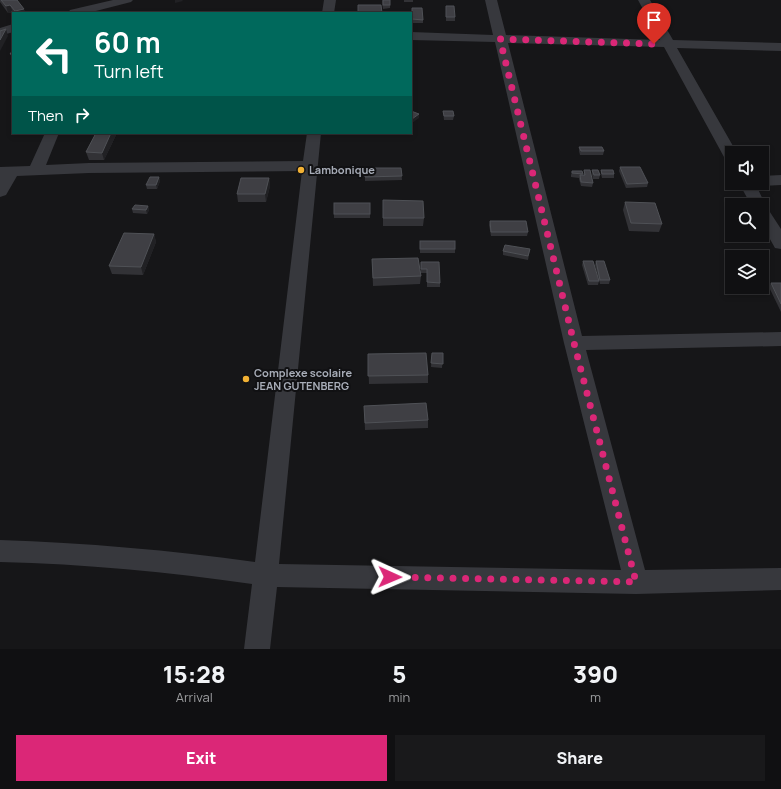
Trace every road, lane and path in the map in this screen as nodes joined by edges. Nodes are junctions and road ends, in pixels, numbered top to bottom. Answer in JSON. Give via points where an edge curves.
{"nodes":[{"id":1,"x":126,"y":0,"type":"edge"},
{"id":2,"x":330,"y":0,"type":"edge"},
{"id":3,"x":491,"y":0,"type":"edge"},
{"id":4,"x":644,"y":0,"type":"edge"},
{"id":5,"x":99,"y":10,"type":"edge"},
{"id":6,"x":82,"y":12,"type":"edge"},
{"id":7,"x":328,"y":12,"type":"edge"},
{"id":8,"x":12,"y":28,"type":"edge"},
{"id":9,"x":0,"y":32,"type":"edge"},
{"id":10,"x":412,"y":36,"type":"edge"},
{"id":11,"x":500,"y":39,"type":"junction"},
{"id":12,"x":669,"y":45,"type":"junction"},
{"id":13,"x":781,"y":47,"type":"edge"},
{"id":14,"x":52,"y":134,"type":"edge"},
{"id":15,"x":314,"y":134,"type":"edge"},
{"id":16,"x":726,"y":146,"type":"edge"},
{"id":17,"x":310,"y":166,"type":"junction"},
{"id":18,"x":36,"y":170,"type":"junction"},
{"id":19,"x":6,"y":172,"type":"edge"},
{"id":20,"x":781,"y":180,"type":"edge"},
{"id":21,"x":769,"y":181,"type":"edge"},
{"id":22,"x":0,"y":192,"type":"edge"},
{"id":23,"x":769,"y":223,"type":"edge"},
{"id":24,"x":781,"y":244,"type":"edge"},
{"id":25,"x":781,"y":338,"type":"edge"},
{"id":26,"x":574,"y":343,"type":"junction"},
{"id":27,"x":0,"y":551,"type":"edge"},
{"id":28,"x":266,"y":574,"type":"junction"},
{"id":29,"x":781,"y":579,"type":"edge"},
{"id":30,"x":636,"y":582,"type":"junction"},
{"id":31,"x":257,"y":649,"type":"edge"}],
"edges":[{"from":1,"to":5,"type":"street"},
{"from":2,"to":7,"type":"street"},
{"from":3,"to":11,"type":"street"},
{"from":4,"to":12,"type":"street"},
{"from":5,"to":6,"type":"street"},
{"from":8,"to":9,"type":"street"},
{"from":10,"to":11,"type":"street"},
{"from":11,"to":12,"type":"street"},
{"from":11,"to":26,"type":"street"},
{"from":12,"to":13,"type":"street"},
{"from":12,"to":16,"type":"street"},
{"from":14,"to":18,"type":"street"},
{"from":15,"to":17,"type":"street"},
{"from":17,"to":18,"type":"street"},
{"from":17,"to":28,"type":"street"},
{"from":18,"to":19,"type":"street"},
{"from":19,"to":22,"type":"street"},
{"from":20,"to":21,"type":"street"},
{"from":23,"to":24,"type":"street"},
{"from":25,"to":26,"type":"street"},
{"from":26,"to":30,"type":"street"},
{"from":27,"to":28,"type":"street","via":[[86,554]]},
{"from":28,"to":30,"type":"street"},
{"from":28,"to":31,"type":"street"},
{"from":29,"to":30,"type":"street"}]}
